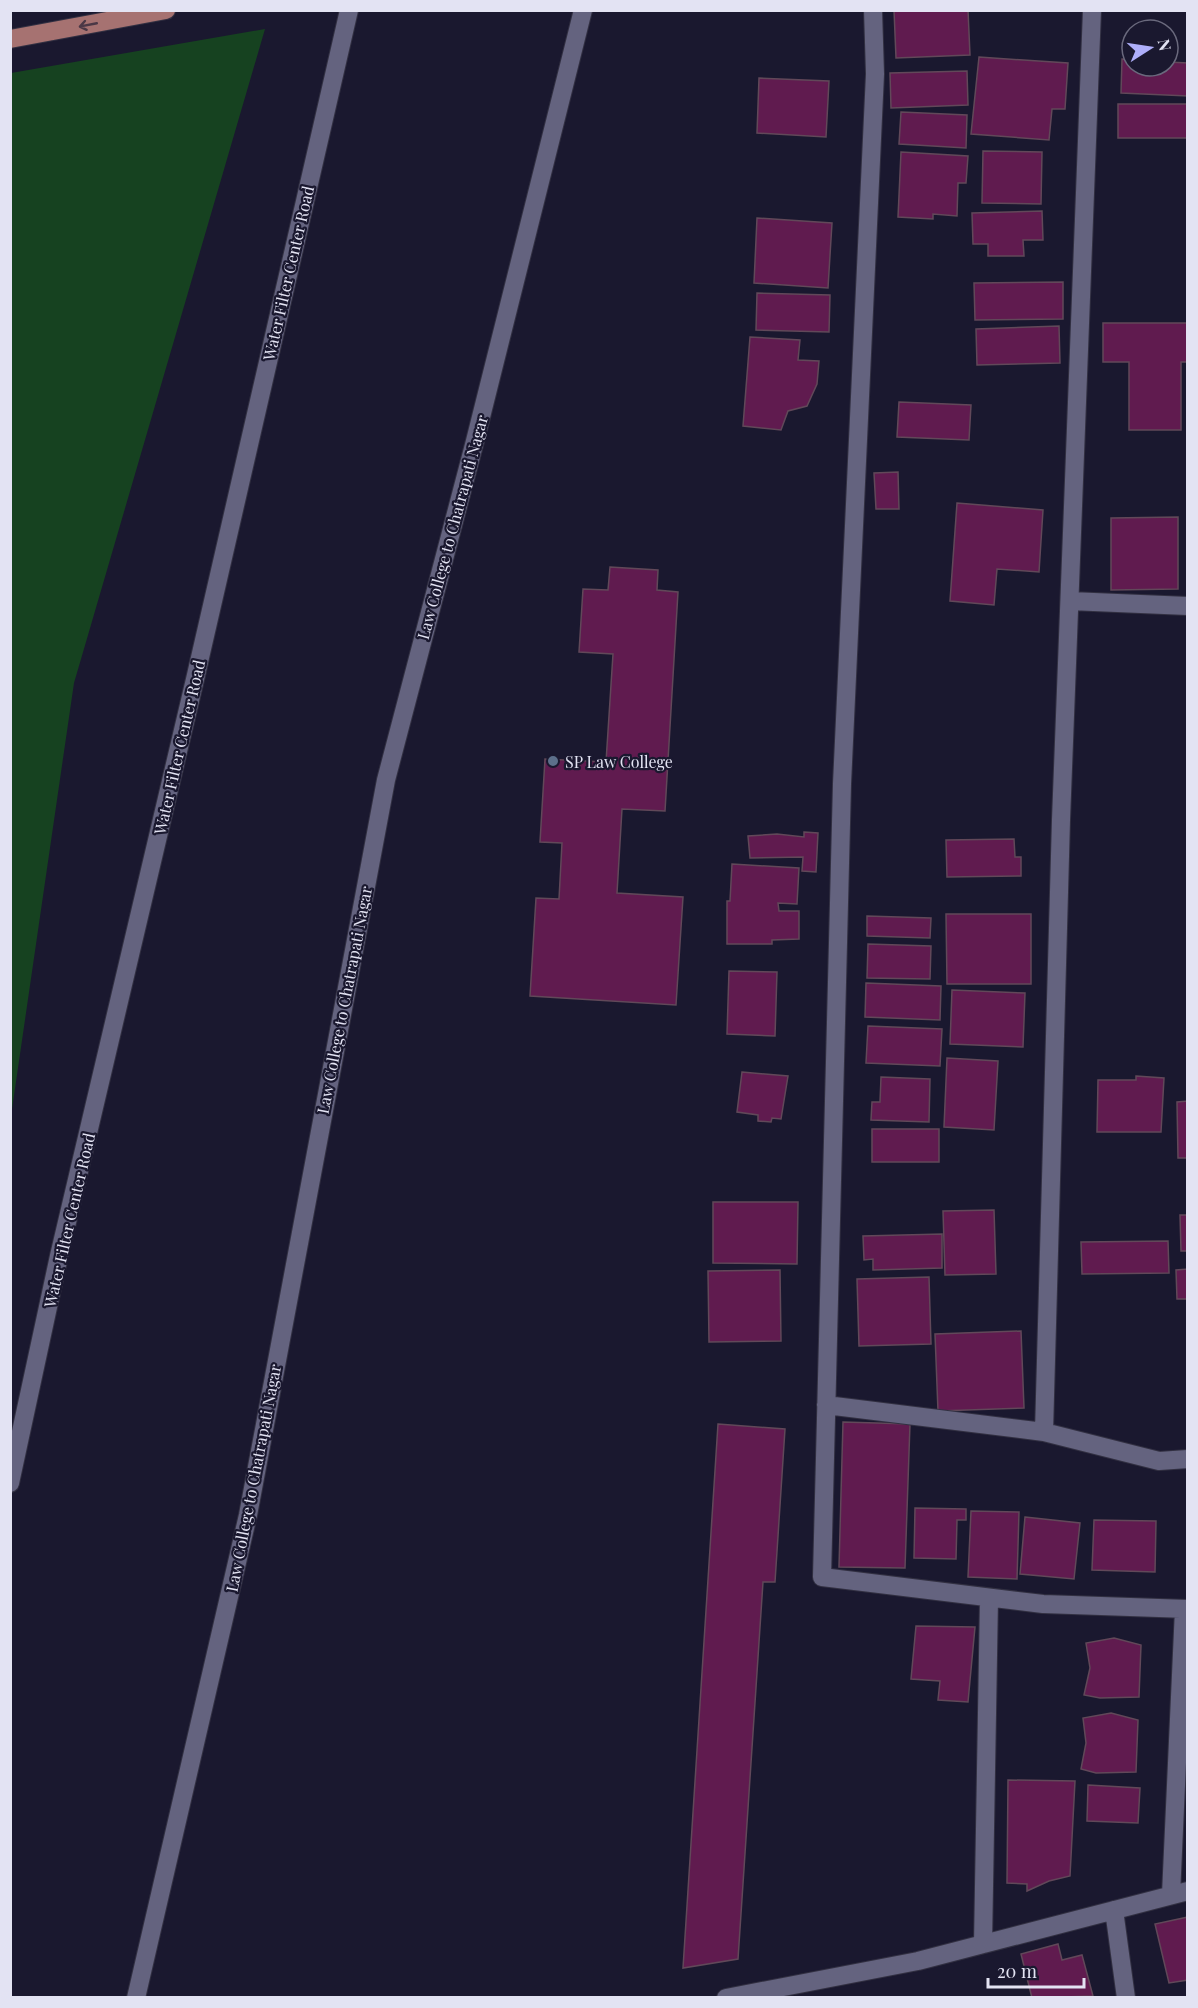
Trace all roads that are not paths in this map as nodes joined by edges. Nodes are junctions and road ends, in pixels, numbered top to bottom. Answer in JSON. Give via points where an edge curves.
{"nodes":[{"id":1,"x":166,"y":10,"type":"edge"},
{"id":2,"x":349,"y":10,"type":"edge"},
{"id":3,"x":583,"y":10,"type":"edge"},
{"id":4,"x":873,"y":10,"type":"edge"},
{"id":5,"x":1092,"y":10,"type":"edge"},
{"id":6,"x":10,"y":39,"type":"edge"},
{"id":7,"x":1070,"y":600,"type":"junction"},
{"id":8,"x":1188,"y":606,"type":"edge"},
{"id":9,"x":826,"y":1405,"type":"junction"},
{"id":10,"x":1044,"y":1432,"type":"junction"},
{"id":11,"x":1188,"y":1459,"type":"edge"},
{"id":12,"x":10,"y":1484,"type":"edge"},
{"id":13,"x":989,"y":1598,"type":"junction"},
{"id":14,"x":1186,"y":1609,"type":"edge"},
{"id":15,"x":1179,"y":1893,"type":"edge"},
{"id":16,"x":1114,"y":1910,"type":"junction"},
{"id":17,"x":983,"y":1944,"type":"junction"},
{"id":18,"x":136,"y":1998,"type":"edge"},
{"id":19,"x":726,"y":1998,"type":"edge"},
{"id":20,"x":1126,"y":1998,"type":"edge"}],
"edges":[{"from":1,"to":6,"type":"main road","one_way":true},
{"from":2,"to":12,"type":"street","name":"Water Filter Center Road"},
{"from":3,"to":18,"type":"street","name":"Law College to Chatrapati Nagar","via":[[386,780],[248,1515]]},
{"from":4,"to":9,"type":"street","via":[[875,74],[842,784]]},
{"from":5,"to":7,"type":"street"},
{"from":7,"to":8,"type":"street"},
{"from":7,"to":10,"type":"street"},
{"from":9,"to":10,"type":"street"},
{"from":9,"to":13,"type":"street","via":[[822,1577]]},
{"from":10,"to":11,"type":"street","via":[[1159,1461]]},
{"from":13,"to":14,"type":"street"},
{"from":13,"to":17,"type":"street"},
{"from":14,"to":15,"type":"street"},
{"from":15,"to":16,"type":"street"},
{"from":16,"to":17,"type":"street"},
{"from":16,"to":20,"type":"street"},
{"from":17,"to":19,"type":"street","via":[[918,1961]]}]}
